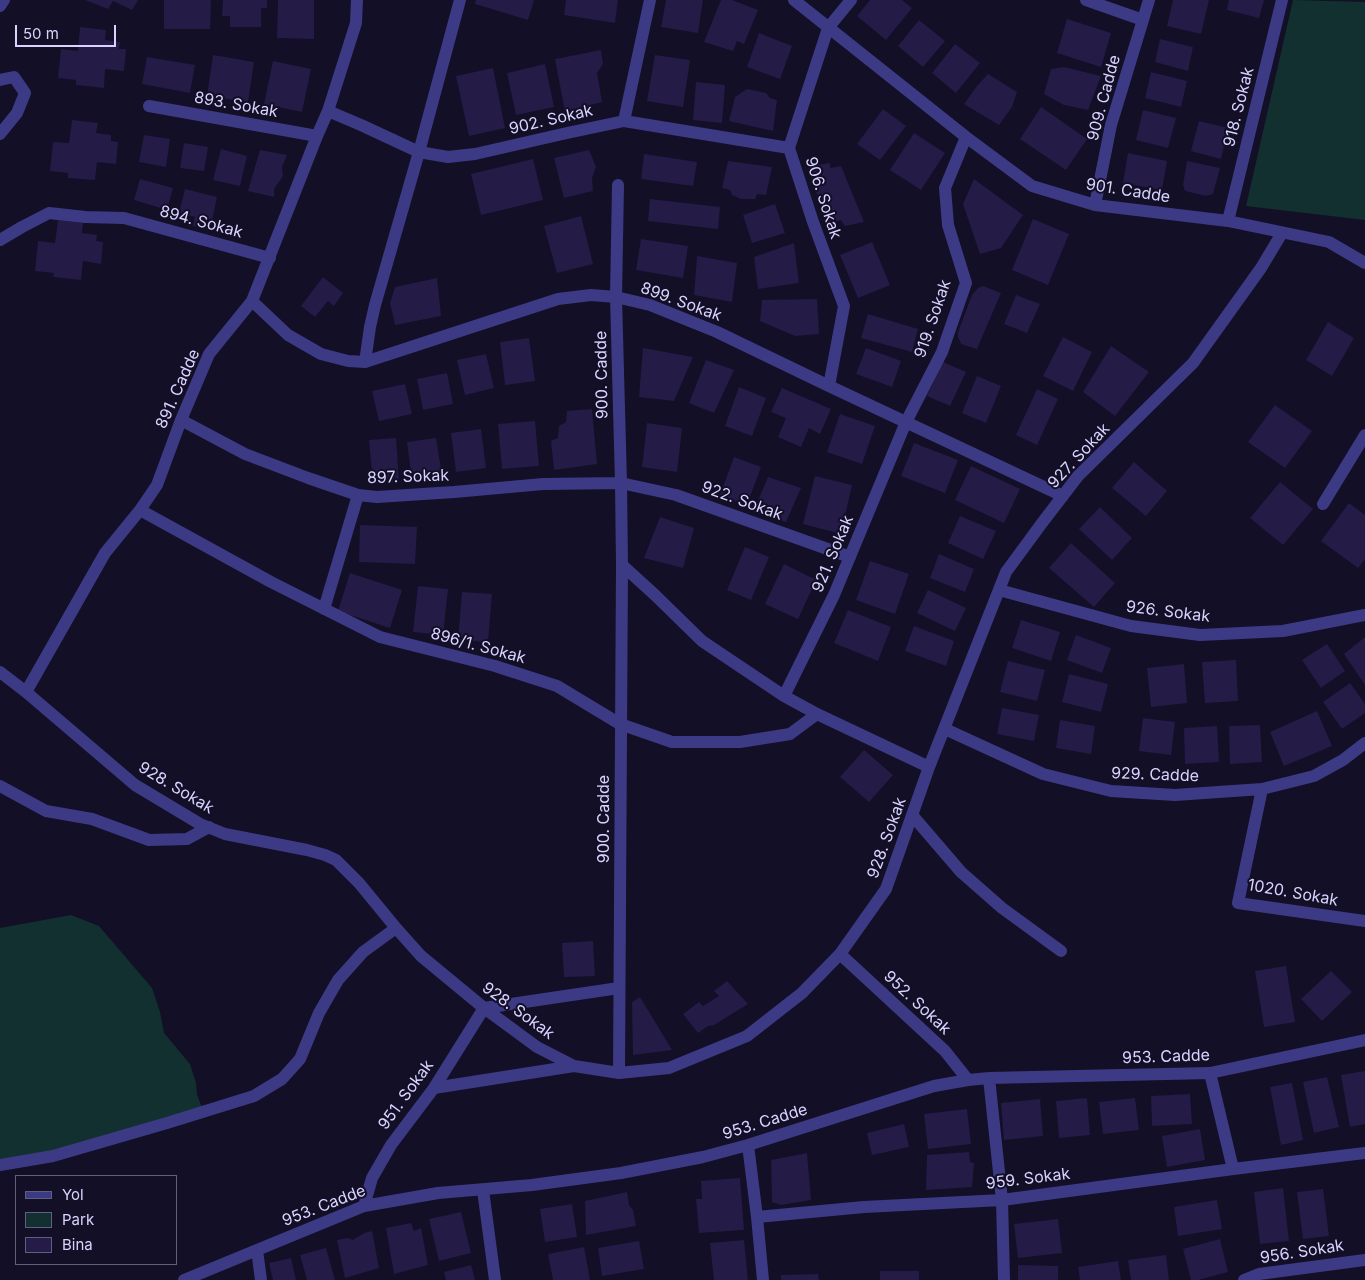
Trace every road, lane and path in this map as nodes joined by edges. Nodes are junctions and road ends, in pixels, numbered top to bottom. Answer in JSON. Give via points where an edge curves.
{"nodes":[{"id":1,"x":4,"y":0,"type":"edge"},
{"id":2,"x":357,"y":0,"type":"edge"},
{"id":3,"x":460,"y":0,"type":"edge"},
{"id":4,"x":650,"y":0,"type":"edge"},
{"id":5,"x":794,"y":0,"type":"edge"},
{"id":6,"x":851,"y":0,"type":"edge"},
{"id":7,"x":1086,"y":0,"type":"edge"},
{"id":8,"x":1149,"y":0,"type":"edge"},
{"id":9,"x":1282,"y":0,"type":"edge"},
{"id":10,"x":0,"y":6,"type":"edge"},
{"id":11,"x":1143,"y":20,"type":"junction"},
{"id":12,"x":828,"y":28,"type":"junction"},
{"id":13,"x":0,"y":80,"type":"edge"},
{"id":14,"x":149,"y":106,"type":"dead end"},
{"id":15,"x":328,"y":111,"type":"junction"},
{"id":16,"x":624,"y":121,"type":"junction"},
{"id":17,"x":0,"y":134,"type":"edge"},
{"id":18,"x":317,"y":136,"type":"junction"},
{"id":19,"x":966,"y":137,"type":"junction"},
{"id":20,"x":789,"y":148,"type":"junction"},
{"id":21,"x":419,"y":152,"type":"junction"},
{"id":22,"x":618,"y":185,"type":"dead end"},
{"id":23,"x":1095,"y":205,"type":"junction"},
{"id":24,"x":1228,"y":221,"type":"junction"},
{"id":25,"x":1282,"y":233,"type":"junction"},
{"id":26,"x":0,"y":240,"type":"edge"},
{"id":27,"x":270,"y":258,"type":"junction"},
{"id":28,"x":1365,"y":263,"type":"edge"},
{"id":29,"x":616,"y":296,"type":"junction"},
{"id":30,"x":252,"y":301,"type":"junction"},
{"id":31,"x":365,"y":362,"type":"junction"},
{"id":32,"x":829,"y":386,"type":"junction"},
{"id":33,"x":181,"y":420,"type":"junction"},
{"id":34,"x":906,"y":422,"type":"junction"},
{"id":35,"x":1365,"y":435,"type":"edge"},
{"id":36,"x":621,"y":483,"type":"junction"},
{"id":37,"x":358,"y":495,"type":"junction"},
{"id":38,"x":1062,"y":496,"type":"junction"},
{"id":39,"x":1323,"y":504,"type":"dead end"},
{"id":40,"x":140,"y":510,"type":"junction"},
{"id":41,"x":850,"y":557,"type":"junction"},
{"id":42,"x":622,"y":564,"type":"junction"},
{"id":43,"x":999,"y":590,"type":"junction"},
{"id":44,"x":324,"y":609,"type":"junction"},
{"id":45,"x":1365,"y":615,"type":"edge"},
{"id":46,"x":0,"y":672,"type":"edge"},
{"id":47,"x":26,"y":692,"type":"junction"},
{"id":48,"x":784,"y":696,"type":"junction"},
{"id":49,"x":817,"y":714,"type":"junction"},
{"id":50,"x":620,"y":724,"type":"junction"},
{"id":51,"x":945,"y":729,"type":"junction"},
{"id":52,"x":1365,"y":743,"type":"edge"},
{"id":53,"x":929,"y":768,"type":"junction"},
{"id":54,"x":0,"y":786,"type":"edge"},
{"id":55,"x":1262,"y":789,"type":"junction"},
{"id":56,"x":912,"y":815,"type":"junction"},
{"id":57,"x":209,"y":827,"type":"junction"},
{"id":58,"x":1365,"y":922,"type":"edge"},
{"id":59,"x":396,"y":928,"type":"junction"},
{"id":60,"x":1061,"y":951,"type":"dead end"},
{"id":61,"x":840,"y":954,"type":"junction"},
{"id":62,"x":619,"y":988,"type":"junction"},
{"id":63,"x":484,"y":1008,"type":"junction"},
{"id":64,"x":1365,"y":1040,"type":"edge"},
{"id":65,"x":574,"y":1066,"type":"junction"},
{"id":66,"x":619,"y":1073,"type":"junction"},
{"id":67,"x":1210,"y":1073,"type":"junction"},
{"id":68,"x":989,"y":1078,"type":"junction"},
{"id":69,"x":968,"y":1080,"type":"junction"},
{"id":70,"x":434,"y":1088,"type":"junction"},
{"id":71,"x":748,"y":1145,"type":"junction"},
{"id":72,"x":1365,"y":1153,"type":"edge"},
{"id":73,"x":0,"y":1164,"type":"edge"},
{"id":74,"x":1234,"y":1169,"type":"junction"},
{"id":75,"x":483,"y":1190,"type":"junction"},
{"id":76,"x":1002,"y":1200,"type":"junction"},
{"id":77,"x":364,"y":1206,"type":"junction"},
{"id":78,"x":757,"y":1217,"type":"junction"},
{"id":79,"x":257,"y":1250,"type":"junction"},
{"id":80,"x":1365,"y":1260,"type":"edge"},
{"id":81,"x":1259,"y":1277,"type":"edge"},
{"id":82,"x":184,"y":1280,"type":"edge"},
{"id":83,"x":261,"y":1280,"type":"edge"},
{"id":84,"x":495,"y":1280,"type":"edge"},
{"id":85,"x":764,"y":1280,"type":"edge"},
{"id":86,"x":1004,"y":1280,"type":"edge"},
{"id":87,"x":1244,"y":1280,"type":"edge"}],
"edges":[{"from":1,"to":10,"type":"street"},
{"from":2,"to":15,"type":"street","name":"891. Cadde","via":[[356,23]]},
{"from":3,"to":21,"type":"street"},
{"from":4,"to":16,"type":"street"},
{"from":5,"to":12,"type":"street","name":"901. Cadde"},
{"from":6,"to":12,"type":"street","name":"906. Sokak"},
{"from":7,"to":11,"type":"street"},
{"from":8,"to":11,"type":"street","name":"909. Cadde"},
{"from":9,"to":24,"type":"street","name":"918. Sokak"},
{"from":11,"to":23,"type":"street","name":"909. Cadde","via":[[1111,125]]},
{"from":12,"to":19,"type":"street","name":"901. Cadde"},
{"from":12,"to":20,"type":"street","name":"906. Sokak"},
{"from":13,"to":17,"type":"street","via":[[14,77],[25,92],[17,114]]},
{"from":14,"to":18,"type":"street","name":"893. Sokak"},
{"from":15,"to":18,"type":"street","name":"891. Cadde"},
{"from":15,"to":21,"type":"street","name":"902. Sokak"},
{"from":16,"to":20,"type":"street","name":"902. Sokak"},
{"from":16,"to":21,"type":"street","name":"902. Sokak","via":[[475,154],[448,157]]},
{"from":18,"to":27,"type":"street","name":"891. Cadde"},
{"from":19,"to":23,"type":"street","name":"901. Cadde","via":[[1032,186]]},
{"from":19,"to":34,"type":"street","name":"919. Sokak","via":[[945,188],[948,225],[966,283],[942,352]]},
{"from":20,"to":32,"type":"street","name":"906. Sokak","via":[[812,222],[844,306]]},
{"from":21,"to":31,"type":"street","via":[[375,305]]},
{"from":22,"to":29,"type":"street","name":"900. Cadde"},
{"from":23,"to":24,"type":"street","name":"901. Cadde"},
{"from":24,"to":25,"type":"street","name":"901. Cadde"},
{"from":25,"to":28,"type":"street","name":"901. Cadde","via":[[1329,242]]},
{"from":25,"to":38,"type":"street","name":"927. Sokak","via":[[1193,363],[1078,476]]},
{"from":26,"to":27,"type":"street","name":"894. Sokak","via":[[49,212],[124,218]]},
{"from":27,"to":30,"type":"street","name":"891. Cadde"},
{"from":29,"to":31,"type":"street","name":"899. Sokak","via":[[558,299]]},
{"from":29,"to":32,"type":"street","name":"899. Sokak","via":[[650,305],[717,332]]},
{"from":29,"to":36,"type":"street","name":"900. Cadde"},
{"from":30,"to":31,"type":"street","name":"899. Sokak","via":[[288,335],[321,354]]},
{"from":30,"to":33,"type":"street","name":"891. Cadde","via":[[210,354]]},
{"from":32,"to":34,"type":"street","name":"899. Sokak"},
{"from":33,"to":37,"type":"street","name":"897. Sokak","via":[[245,454]]},
{"from":33,"to":40,"type":"street","name":"891. Cadde","via":[[156,485]]},
{"from":34,"to":38,"type":"street","name":"899. Sokak"},
{"from":34,"to":41,"type":"street","name":"921. Sokak"},
{"from":35,"to":39,"type":"street"},
{"from":36,"to":37,"type":"street","name":"897. Sokak","via":[[543,484],[454,492]]},
{"from":36,"to":41,"type":"street","name":"922. Sokak","via":[[676,495]]},
{"from":36,"to":42,"type":"street","name":"900. Cadde"},
{"from":37,"to":44,"type":"street"},
{"from":38,"to":43,"type":"street","name":"927. Sokak","via":[[1006,572]]},
{"from":40,"to":44,"type":"street","name":"896/1. Sokak"},
{"from":40,"to":47,"type":"street","name":"891. Cadde","via":[[105,553]]},
{"from":41,"to":48,"type":"street","name":"921. Sokak"},
{"from":42,"to":48,"type":"street","via":[[702,641]]},
{"from":42,"to":50,"type":"street","name":"900. Cadde"},
{"from":43,"to":45,"type":"street","name":"926. Sokak","via":[[1130,626],[1200,635],[1283,631]]},
{"from":43,"to":51,"type":"street","name":"927. Sokak"},
{"from":44,"to":50,"type":"street","name":"896/1. Sokak","via":[[380,637],[495,666],[557,686]]},
{"from":46,"to":47,"type":"street","name":"928. Sokak"},
{"from":47,"to":57,"type":"street","name":"928. Sokak","via":[[135,785]]},
{"from":48,"to":49,"type":"street"},
{"from":49,"to":50,"type":"street","name":"896/1. Sokak","via":[[790,734],[740,742],[672,742]]},
{"from":49,"to":53,"type":"street"},
{"from":50,"to":62,"type":"street","name":"900. Cadde"},
{"from":51,"to":53,"type":"street","name":"928. Sokak"},
{"from":51,"to":55,"type":"street","name":"929. Cadde","via":[[1043,774],[1111,792],[1175,795]]},
{"from":52,"to":55,"type":"street","name":"929. Cadde","via":[[1314,776]]},
{"from":53,"to":56,"type":"street","name":"928. Sokak"},
{"from":54,"to":57,"type":"street","via":[[46,811],[92,819],[150,840],[187,839]]},
{"from":55,"to":58,"type":"street","name":"1020. Sokak","via":[[1238,903]]},
{"from":56,"to":60,"type":"street","via":[[962,872],[1002,908]]},
{"from":56,"to":61,"type":"street","name":"928. Sokak","via":[[886,889]]},
{"from":57,"to":59,"type":"street","name":"928. Sokak","via":[[225,834],[307,850],[336,860]]},
{"from":59,"to":63,"type":"street","name":"928. Sokak","via":[[421,956]]},
{"from":59,"to":73,"type":"street","via":[[364,952],[338,980],[319,1012],[300,1059],[282,1079],[254,1096],[53,1156]]},
{"from":61,"to":66,"type":"street","name":"928. Sokak","via":[[802,993],[747,1036],[668,1068]]},
{"from":61,"to":69,"type":"street","name":"952. Sokak","via":[[945,1051]]},
{"from":62,"to":63,"type":"street"},
{"from":62,"to":66,"type":"street","name":"900. Cadde"},
{"from":63,"to":65,"type":"street","name":"928. Sokak","via":[[537,1047]]},
{"from":63,"to":70,"type":"street","name":"951. Sokak"},
{"from":64,"to":67,"type":"street","name":"953. Cadde"},
{"from":65,"to":66,"type":"street","name":"928. Sokak"},
{"from":65,"to":70,"type":"street"},
{"from":67,"to":68,"type":"street","name":"953. Cadde"},
{"from":67,"to":74,"type":"street"},
{"from":68,"to":69,"type":"street","name":"953. Cadde"},
{"from":68,"to":76,"type":"street"},
{"from":69,"to":71,"type":"street","name":"953. Cadde","via":[[934,1086]]},
{"from":70,"to":77,"type":"street","name":"951. Sokak","via":[[391,1145],[372,1178]]},
{"from":71,"to":75,"type":"street","name":"953. Cadde","via":[[621,1173]]},
{"from":71,"to":78,"type":"street"},
{"from":72,"to":74,"type":"street","name":"959. Sokak"},
{"from":74,"to":76,"type":"street","name":"959. Sokak"},
{"from":75,"to":77,"type":"street","name":"953. Cadde","via":[[438,1193]]},
{"from":75,"to":84,"type":"street"},
{"from":76,"to":78,"type":"street","name":"959. Sokak","via":[[864,1207]]},
{"from":76,"to":86,"type":"street"},
{"from":77,"to":79,"type":"street","name":"953. Cadde"},
{"from":78,"to":85,"type":"street"},
{"from":79,"to":82,"type":"street","name":"953. Cadde"},
{"from":79,"to":83,"type":"street"},
{"from":80,"to":81,"type":"street","name":"956. Sokak"},
{"from":81,"to":87,"type":"street","name":"956. Sokak"}]}
